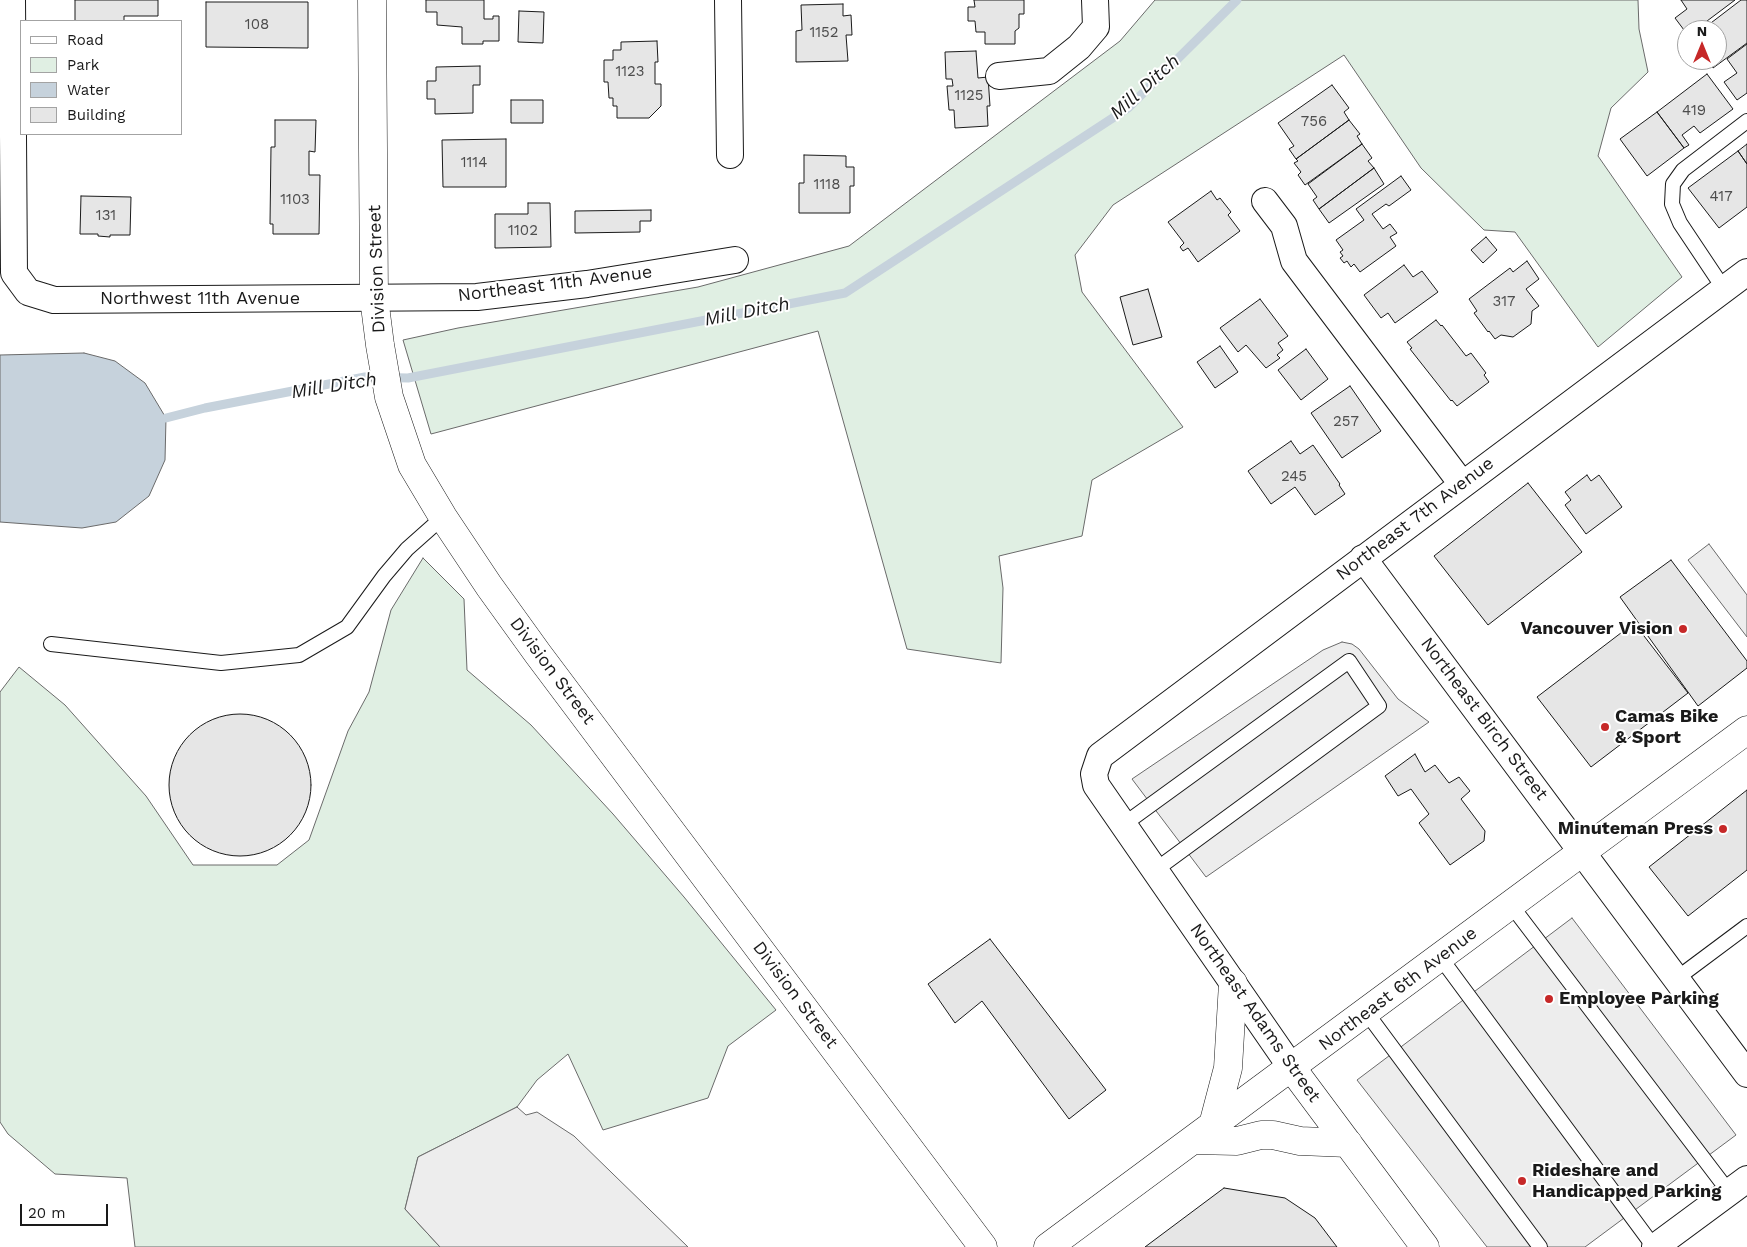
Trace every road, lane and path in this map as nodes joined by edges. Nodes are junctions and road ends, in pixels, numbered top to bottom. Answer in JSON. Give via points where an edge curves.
{"nodes":[{"id":1,"x":12,"y":0,"type":"edge"},
{"id":2,"x":372,"y":0,"type":"edge"},
{"id":3,"x":728,"y":0,"type":"edge"},
{"id":4,"x":1095,"y":0,"type":"edge"},
{"id":5,"x":999,"y":76,"type":"dead end"},
{"id":6,"x":1747,"y":121,"type":"edge"},
{"id":7,"x":730,"y":155,"type":"dead end"},
{"id":8,"x":1265,"y":201,"type":"dead end"},
{"id":9,"x":735,"y":260,"type":"dead end"},
{"id":10,"x":1747,"y":272,"type":"edge"},
{"id":11,"x":14,"y":280,"type":"edge"},
{"id":12,"x":1724,"y":289,"type":"junction"},
{"id":13,"x":374,"y":298,"type":"junction"},
{"id":14,"x":1462,"y":484,"type":"junction"},
{"id":15,"x":443,"y":517,"type":"junction"},
{"id":16,"x":1364,"y":558,"type":"junction"},
{"id":17,"x":51,"y":644,"type":"dead end"},
{"id":18,"x":1747,"y":730,"type":"edge"},
{"id":19,"x":1094,"y":774,"type":"joint"},
{"id":20,"x":1123,"y":825,"type":"junction"},
{"id":21,"x":1582,"y":852,"type":"junction"},
{"id":22,"x":1154,"y":871,"type":"junction"},
{"id":23,"x":1511,"y":905,"type":"junction"},
{"id":24,"x":1747,"y":926,"type":"edge"},
{"id":25,"x":1440,"y":958,"type":"junction"},
{"id":26,"x":1676,"y":979,"type":"junction"},
{"id":27,"x":1233,"y":983,"type":"junction"},
{"id":28,"x":1366,"y":1012,"type":"junction"},
{"id":29,"x":1291,"y":1068,"type":"junction"},
{"id":30,"x":1747,"y":1074,"type":"edge"},
{"id":31,"x":1203,"y":1132,"type":"junction"},
{"id":32,"x":1348,"y":1143,"type":"junction"},
{"id":33,"x":1738,"y":1186,"type":"edge"},
{"id":34,"x":983,"y":1247,"type":"edge"},
{"id":35,"x":1048,"y":1247,"type":"edge"},
{"id":36,"x":1425,"y":1247,"type":"edge"},
{"id":37,"x":1540,"y":1247,"type":"edge"},
{"id":38,"x":1654,"y":1247,"type":"edge"}],
"edges":[{"from":1,"to":11,"type":"street"},
{"from":2,"to":13,"type":"street","name":"Division Street"},
{"from":3,"to":7,"type":"street"},
{"from":4,"to":5,"type":"street","via":[[1096,27],[1079,47],[1049,71]]},
{"from":6,"to":12,"type":"lane","via":[[1683,170],[1673,184],[1672,204],[1680,223]]},
{"from":8,"to":14,"type":"street","via":[[1284,226],[1294,261]]},
{"from":9,"to":13,"type":"street","name":"Northeast 11th Avenue","via":[[587,284],[477,296]]},
{"from":10,"to":12,"type":"street","name":"Northeast 7th Avenue"},
{"from":11,"to":13,"type":"street","name":"Northwest 11th Avenue","via":[[54,300]]},
{"from":12,"to":14,"type":"street","name":"Northeast 7th Avenue"},
{"from":13,"to":15,"type":"street","name":"Division Street","via":[[389,397],[412,465]]},
{"from":14,"to":16,"type":"street","name":"Northeast 7th Avenue"},
{"from":15,"to":17,"type":"lane","via":[[407,549],[348,626],[300,655],[221,663]]},
{"from":15,"to":34,"type":"street","name":"Division Street","via":[[544,662]]},
{"from":16,"to":19,"type":"street","name":"Northeast 7th Avenue","via":[[1112,745],[1100,756]]},
{"from":16,"to":21,"type":"street","name":"Northeast Birch Street"},
{"from":18,"to":21,"type":"street","name":"Northeast 6th Avenue"},
{"from":19,"to":20,"type":"street","name":"Northeast Adams Street","via":[[1096,785]]},
{"from":20,"to":22,"type":"street","name":"Northeast Adams Street"},
{"from":20,"to":22,"type":"lane","via":[[1349,661],[1379,706]]},
{"from":21,"to":23,"type":"street","name":"Northeast 6th Avenue"},
{"from":21,"to":26,"type":"street","name":"Northeast Birch Street"},
{"from":22,"to":27,"type":"street","name":"Northeast Adams Street"},
{"from":23,"to":25,"type":"street","name":"Northeast 6th Avenue"},
{"from":23,"to":33,"type":"lane"},
{"from":24,"to":26,"type":"lane"},
{"from":25,"to":28,"type":"street","name":"Northeast 6th Avenue"},
{"from":25,"to":38,"type":"lane"},
{"from":26,"to":30,"type":"street","name":"Northeast Birch Street"},
{"from":27,"to":29,"type":"street","name":"Northeast Adams Street"},
{"from":27,"to":31,"type":"street","via":[[1228,1068]]},
{"from":28,"to":29,"type":"street","name":"Northeast 6th Avenue"},
{"from":28,"to":37,"type":"lane"},
{"from":29,"to":31,"type":"street","name":"Northeast 6th Avenue"},
{"from":29,"to":32,"type":"street","name":"Northeast Adams Street"},
{"from":31,"to":32,"type":"street","via":[[1238,1141],[1273,1135],[1300,1141]]},
{"from":31,"to":35,"type":"street","name":"Northeast 6th Avenue"},
{"from":32,"to":36,"type":"street","name":"Northeast Adams Street"},
{"from":33,"to":38,"type":"street"}]}
